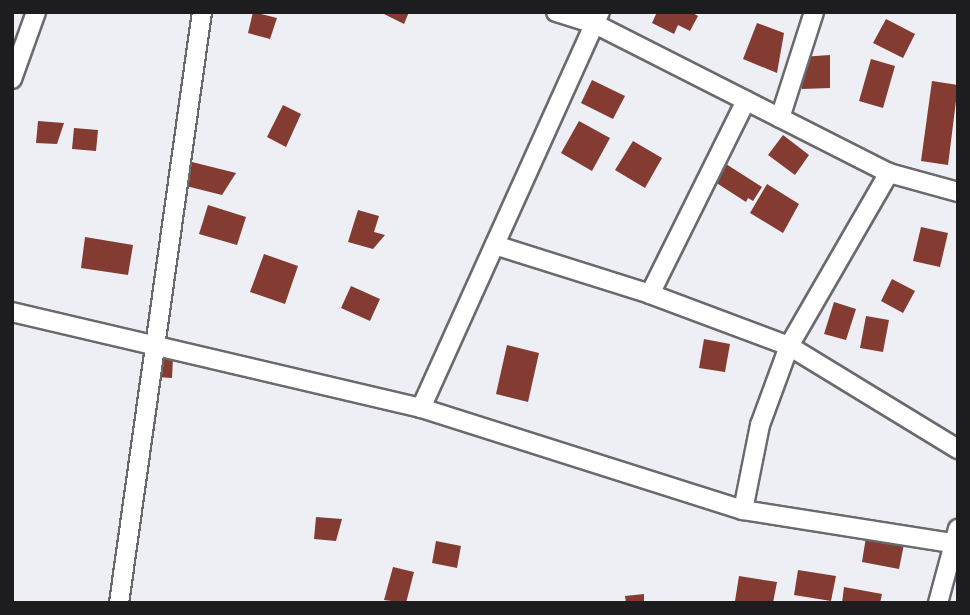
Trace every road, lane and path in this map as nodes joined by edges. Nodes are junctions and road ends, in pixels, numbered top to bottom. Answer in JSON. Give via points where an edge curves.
{"nodes":[{"id":1,"x":36,"y":12,"type":"edge"},
{"id":2,"x":202,"y":12,"type":"edge"},
{"id":3,"x":556,"y":12,"type":"edge"},
{"id":4,"x":814,"y":12,"type":"edge"},
{"id":5,"x":598,"y":18,"type":"edge"},
{"id":6,"x":12,"y":79,"type":"edge"},
{"id":7,"x":746,"y":101,"type":"junction"},
{"id":8,"x":780,"y":118,"type":"junction"},
{"id":9,"x":889,"y":173,"type":"junction"},
{"id":10,"x":958,"y":192,"type":"edge"},
{"id":11,"x":495,"y":245,"type":"junction"},
{"id":12,"x":650,"y":294,"type":"junction"},
{"id":13,"x":12,"y":312,"type":"edge"},
{"id":14,"x":158,"y":346,"type":"junction"},
{"id":15,"x":789,"y":346,"type":"junction"},
{"id":16,"x":421,"y":408,"type":"junction"},
{"id":17,"x":958,"y":449,"type":"edge"},
{"id":18,"x":743,"y":510,"type":"junction"},
{"id":19,"x":957,"y":538,"type":"edge"},
{"id":20,"x":119,"y":603,"type":"edge"},
{"id":21,"x":937,"y":603,"type":"edge"}],
"edges":[{"from":1,"to":6,"type":"street"},
{"from":2,"to":14,"type":"street"},
{"from":3,"to":5,"type":"street"},
{"from":4,"to":8,"type":"street"},
{"from":5,"to":7,"type":"street"},
{"from":5,"to":11,"type":"street"},
{"from":7,"to":8,"type":"street"},
{"from":7,"to":12,"type":"street"},
{"from":8,"to":9,"type":"street"},
{"from":9,"to":10,"type":"street"},
{"from":9,"to":15,"type":"street"},
{"from":11,"to":12,"type":"street"},
{"from":11,"to":16,"type":"street"},
{"from":12,"to":15,"type":"street"},
{"from":13,"to":14,"type":"street"},
{"from":14,"to":16,"type":"street"},
{"from":14,"to":20,"type":"street"},
{"from":15,"to":17,"type":"street"},
{"from":15,"to":18,"type":"street","via":[[760,425]]},
{"from":16,"to":18,"type":"street"},
{"from":18,"to":19,"type":"street"},
{"from":19,"to":21,"type":"street"}]}
